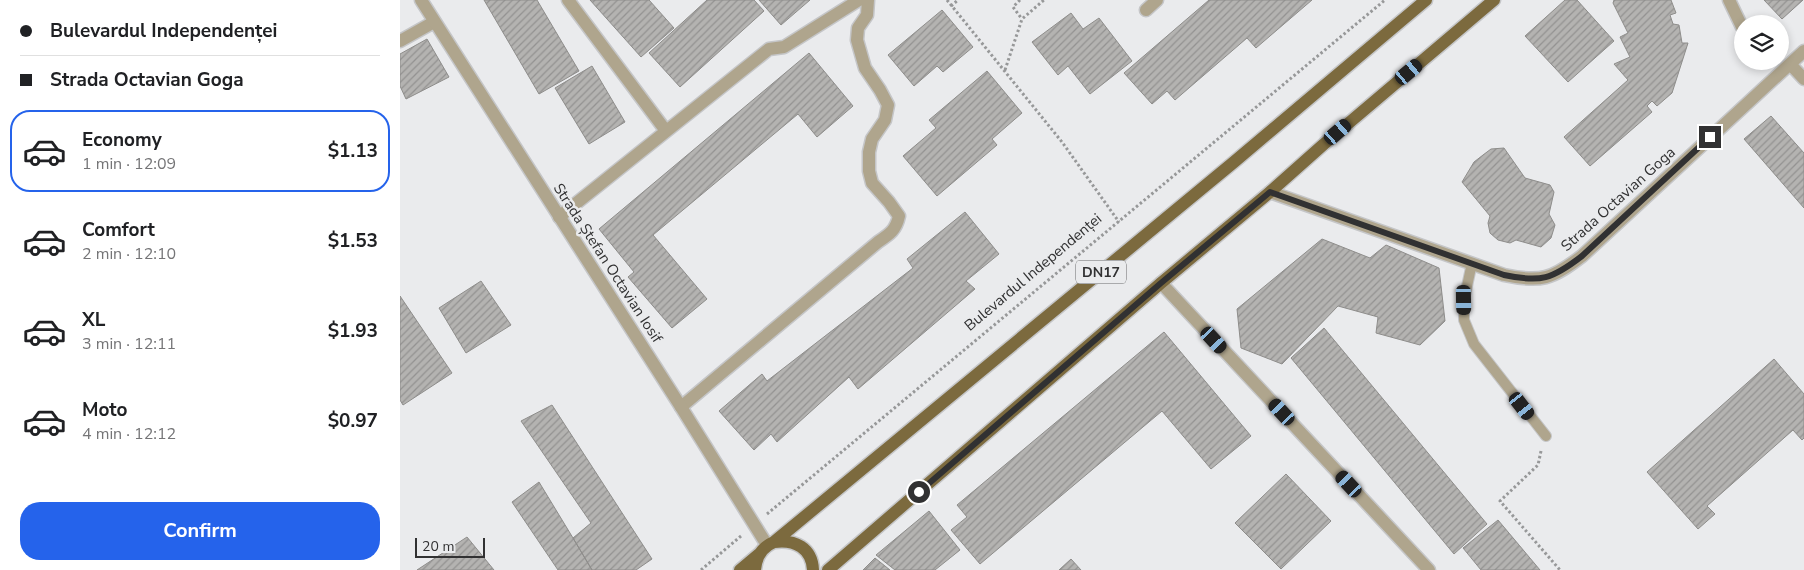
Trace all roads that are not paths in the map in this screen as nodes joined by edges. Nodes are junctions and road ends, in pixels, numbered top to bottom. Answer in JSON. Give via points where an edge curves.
{"nodes":[{"id":1,"x":421,"y":0,"type":"edge"},
{"id":2,"x":568,"y":0,"type":"edge"},
{"id":3,"x":859,"y":0,"type":"edge"},
{"id":4,"x":868,"y":0,"type":"edge"},
{"id":5,"x":1157,"y":0,"type":"edge"},
{"id":6,"x":1426,"y":0,"type":"edge"},
{"id":7,"x":1494,"y":0,"type":"edge"},
{"id":8,"x":1729,"y":0,"type":"edge"},
{"id":9,"x":1146,"y":10,"type":"dead end"},
{"id":10,"x":1736,"y":15,"type":"edge"},
{"id":11,"x":434,"y":22,"type":"junction"},
{"id":12,"x":400,"y":41,"type":"edge"},
{"id":13,"x":1804,"y":51,"type":"edge"},
{"id":14,"x":1789,"y":60,"type":"edge"},
{"id":15,"x":1776,"y":70,"type":"edge"},
{"id":16,"x":1789,"y":70,"type":"edge"},
{"id":17,"x":1804,"y":79,"type":"edge"},
{"id":18,"x":666,"y":131,"type":"junction"},
{"id":19,"x":1270,"y":192,"type":"junction"},
{"id":20,"x":559,"y":217,"type":"junction"},
{"id":21,"x":1472,"y":263,"type":"junction"},
{"id":22,"x":1161,"y":283,"type":"junction"},
{"id":23,"x":681,"y":407,"type":"junction"},
{"id":24,"x":1546,"y":436,"type":"road end"},
{"id":25,"x":766,"y":547,"type":"junction"},
{"id":26,"x":740,"y":570,"type":"edge"},
{"id":27,"x":755,"y":570,"type":"edge"},
{"id":28,"x":813,"y":570,"type":"edge"},
{"id":29,"x":828,"y":570,"type":"edge"},
{"id":30,"x":1429,"y":570,"type":"edge"}],
"edges":[{"from":1,"to":11,"type":"street","name":"Strada Ștefan Octavian Iosif"},
{"from":2,"to":18,"type":"street"},
{"from":3,"to":18,"type":"street","via":[[784,47],[769,49]]},
{"from":4,"to":23,"type":"street","via":[[857,40],[865,68],[888,105],[885,120],[872,139],[868,171],[872,183],[899,216],[897,227]]},
{"from":5,"to":9,"type":"street"},
{"from":6,"to":25,"type":"main road","number":"DN17"},
{"from":7,"to":19,"type":"main road","number":"DN17"},
{"from":8,"to":10,"type":"street"},
{"from":11,"to":12,"type":"street"},
{"from":11,"to":20,"type":"street","name":"Strada Ștefan Octavian Iosif"},
{"from":13,"to":14,"type":"street","name":"Strada Octavian Goga"},
{"from":15,"to":21,"type":"street","name":"Strada Octavian Goga","via":[[1582,256],[1562,271],[1546,278],[1524,279]]},
{"from":16,"to":17,"type":"street"},
{"from":18,"to":20,"type":"street"},
{"from":19,"to":21,"type":"street","name":"Strada Octavian Goga"},
{"from":19,"to":22,"type":"main road","number":"DN17"},
{"from":20,"to":23,"type":"street","name":"Strada Ștefan Octavian Iosif"},
{"from":21,"to":24,"type":"lane","via":[[1464,300],[1464,320],[1474,344]]},
{"from":22,"to":29,"type":"main road","number":"DN17"},
{"from":22,"to":30,"type":"street"},
{"from":23,"to":25,"type":"street","name":"Strada Ștefan Octavian Iosif"},
{"from":25,"to":26,"type":"main road","number":"DN17"},
{"from":25,"to":27,"type":"main road","via":[[755,563]]},
{"from":25,"to":28,"type":"main road","via":[[796,542],[805,548]]}]}
